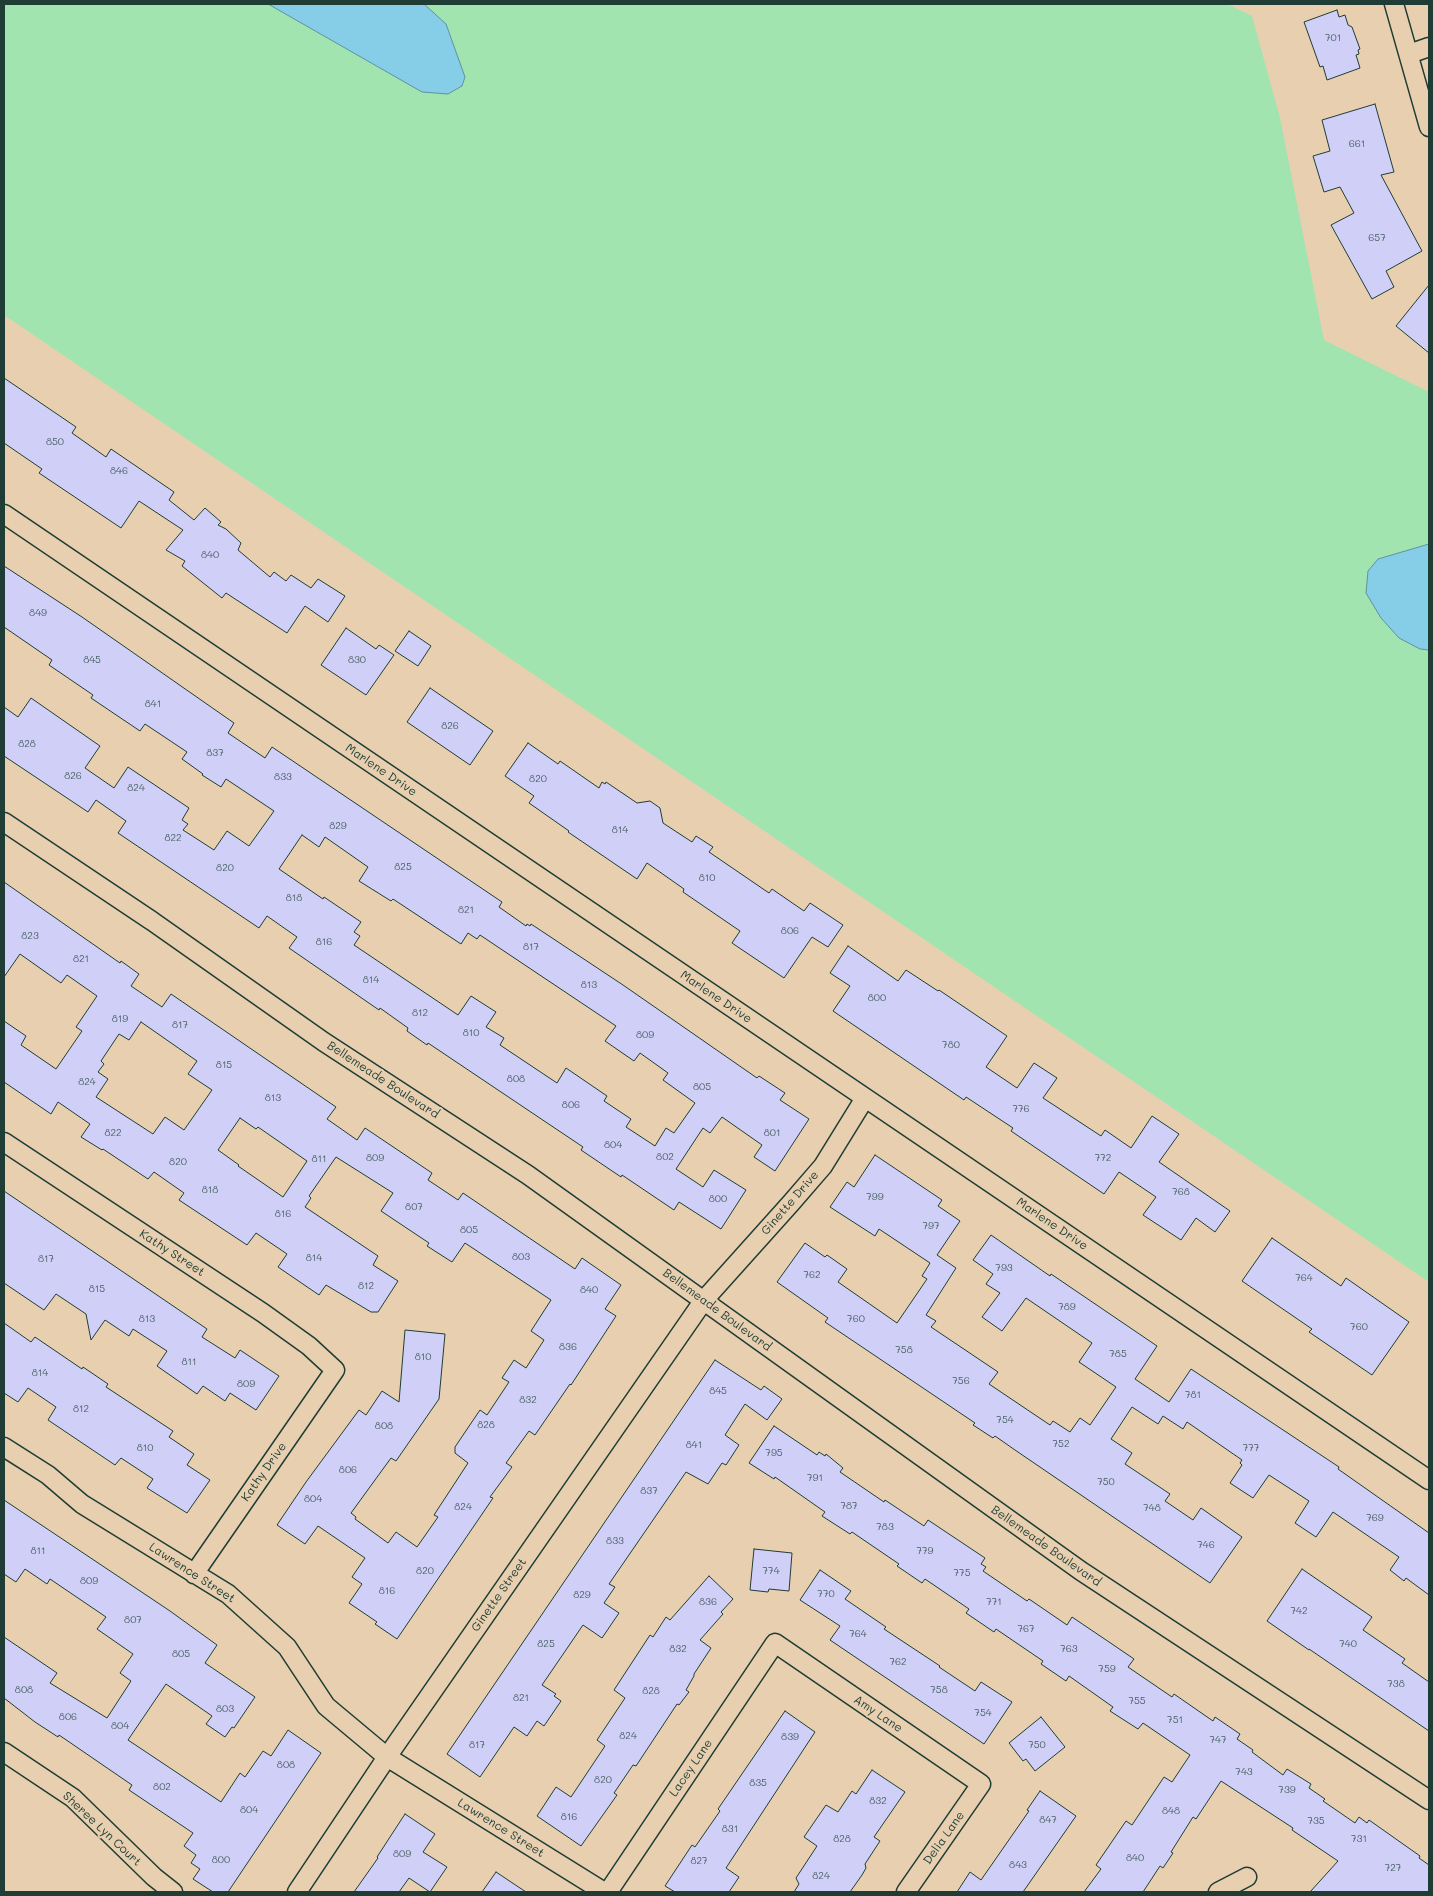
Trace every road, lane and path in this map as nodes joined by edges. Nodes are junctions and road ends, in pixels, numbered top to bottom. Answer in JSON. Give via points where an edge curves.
{"nodes":[{"id":1,"x":1394,"y":4,"type":"edge"},
{"id":2,"x":1429,"y":48,"type":"edge"},
{"id":3,"x":1409,"y":54,"type":"junction"},
{"id":4,"x":1429,"y":127,"type":"edge"},
{"id":5,"x":4,"y":514,"type":"edge"},
{"id":6,"x":4,"y":822,"type":"edge"},
{"id":7,"x":865,"y":1098,"type":"junction"},
{"id":8,"x":4,"y":1142,"type":"edge"},
{"id":9,"x":704,"y":1300,"type":"junction"},
{"id":10,"x":335,"y":1370,"type":"joint"},
{"id":11,"x":4,"y":1447,"type":"edge"},
{"id":12,"x":1429,"y":1480,"type":"edge"},
{"id":13,"x":194,"y":1574,"type":"junction"},
{"id":14,"x":775,"y":1643,"type":"joint"},
{"id":15,"x":4,"y":1752,"type":"edge"},
{"id":16,"x":387,"y":1757,"type":"junction"},
{"id":17,"x":981,"y":1784,"type":"joint"},
{"id":18,"x":1429,"y":1800,"type":"edge"},
{"id":19,"x":1248,"y":1877,"type":"dead end"},
{"id":20,"x":173,"y":1892,"type":"edge"},
{"id":21,"x":297,"y":1892,"type":"edge"},
{"id":22,"x":604,"y":1892,"type":"edge"},
{"id":23,"x":608,"y":1892,"type":"edge"},
{"id":24,"x":906,"y":1892,"type":"edge"},
{"id":25,"x":1218,"y":1892,"type":"edge"}],
"edges":[{"from":1,"to":3,"type":"street"},
{"from":2,"to":3,"type":"street"},
{"from":3,"to":4,"type":"street"},
{"from":5,"to":7,"type":"street","name":"Marlene Drive"},
{"from":6,"to":9,"type":"street","name":"Bellemeade Boulevard","via":[[324,1042],[528,1175]]},
{"from":7,"to":9,"type":"street","name":"Ginette Drive","via":[[823,1166]]},
{"from":7,"to":12,"type":"street","name":"Marlene Drive"},
{"from":8,"to":10,"type":"street","name":"Kathy Street","via":[[263,1313],[309,1346]]},
{"from":9,"to":16,"type":"street","name":"Ginette Street"},
{"from":9,"to":18,"type":"street","name":"Bellemeade Boulevard","via":[[1081,1571]]},
{"from":10,"to":13,"type":"street","name":"Kathy Drive"},
{"from":11,"to":13,"type":"street","name":"Lawrence Street","via":[[48,1475],[82,1504]]},
{"from":13,"to":16,"type":"street","name":"Lawrence Street","via":[[228,1594],[287,1647],[326,1706]]},
{"from":14,"to":17,"type":"street","name":"Amy Lane"},
{"from":14,"to":23,"type":"street","name":"Lacey Lane"},
{"from":15,"to":20,"type":"street","name":"Sheree Lyn Court","via":[[73,1798]]},
{"from":16,"to":21,"type":"street","name":"Ginette Street"},
{"from":16,"to":22,"type":"street","name":"Lawrence Street"},
{"from":17,"to":24,"type":"street","name":"Delia Lane"},
{"from":19,"to":25,"type":"street"}]}
